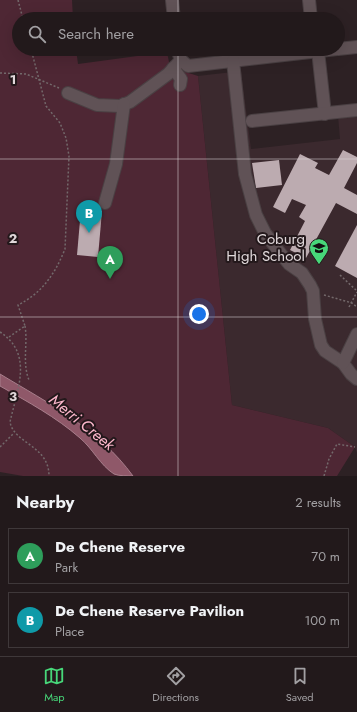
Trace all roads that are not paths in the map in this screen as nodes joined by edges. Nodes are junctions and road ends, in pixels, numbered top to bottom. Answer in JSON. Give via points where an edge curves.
{"nodes":[{"id":1,"x":172,"y":0,"type":"edge"},
{"id":2,"x":309,"y":0,"type":"edge"},
{"id":3,"x":173,"y":12,"type":"edge"},
{"id":4,"x":310,"y":12,"type":"edge"},
{"id":5,"x":357,"y":47,"type":"edge"},
{"id":6,"x":345,"y":48,"type":"edge"},
{"id":7,"x":266,"y":56,"type":"edge"},
{"id":8,"x":317,"y":56,"type":"edge"},
{"id":9,"x":233,"y":60,"type":"junction"},
{"id":10,"x":180,"y":61,"type":"edge"},
{"id":11,"x":180,"y":85,"type":"dead end"},
{"id":12,"x":68,"y":93,"type":"road end"},
{"id":13,"x":124,"y":104,"type":"junction"},
{"id":14,"x":357,"y":110,"type":"edge"},
{"id":15,"x":324,"y":114,"type":"junction"},
{"id":16,"x":252,"y":121,"type":"dead end"},
{"id":17,"x":105,"y":203,"type":"dead end"},
{"id":18,"x":357,"y":334,"type":"edge"},
{"id":19,"x":342,"y":363,"type":"junction"},
{"id":20,"x":357,"y":379,"type":"edge"}],
"edges":[{"from":1,"to":3,"type":"street"},
{"from":2,"to":4,"type":"street"},
{"from":5,"to":6,"type":"street"},
{"from":7,"to":9,"type":"street"},
{"from":8,"to":15,"type":"street"},
{"from":9,"to":10,"type":"street"},
{"from":9,"to":19,"type":"street","via":[[245,174],[253,207],[265,233],[289,264],[302,273],[313,292],[318,339],[325,351]]},
{"from":10,"to":11,"type":"street"},
{"from":10,"to":13,"type":"street","via":[[130,102]]},
{"from":12,"to":13,"type":"street","via":[[97,105]]},
{"from":13,"to":17,"type":"street","via":[[116,164]]},
{"from":14,"to":15,"type":"street"},
{"from":15,"to":16,"type":"street"},
{"from":18,"to":19,"type":"street"},
{"from":19,"to":20,"type":"street"}]}
